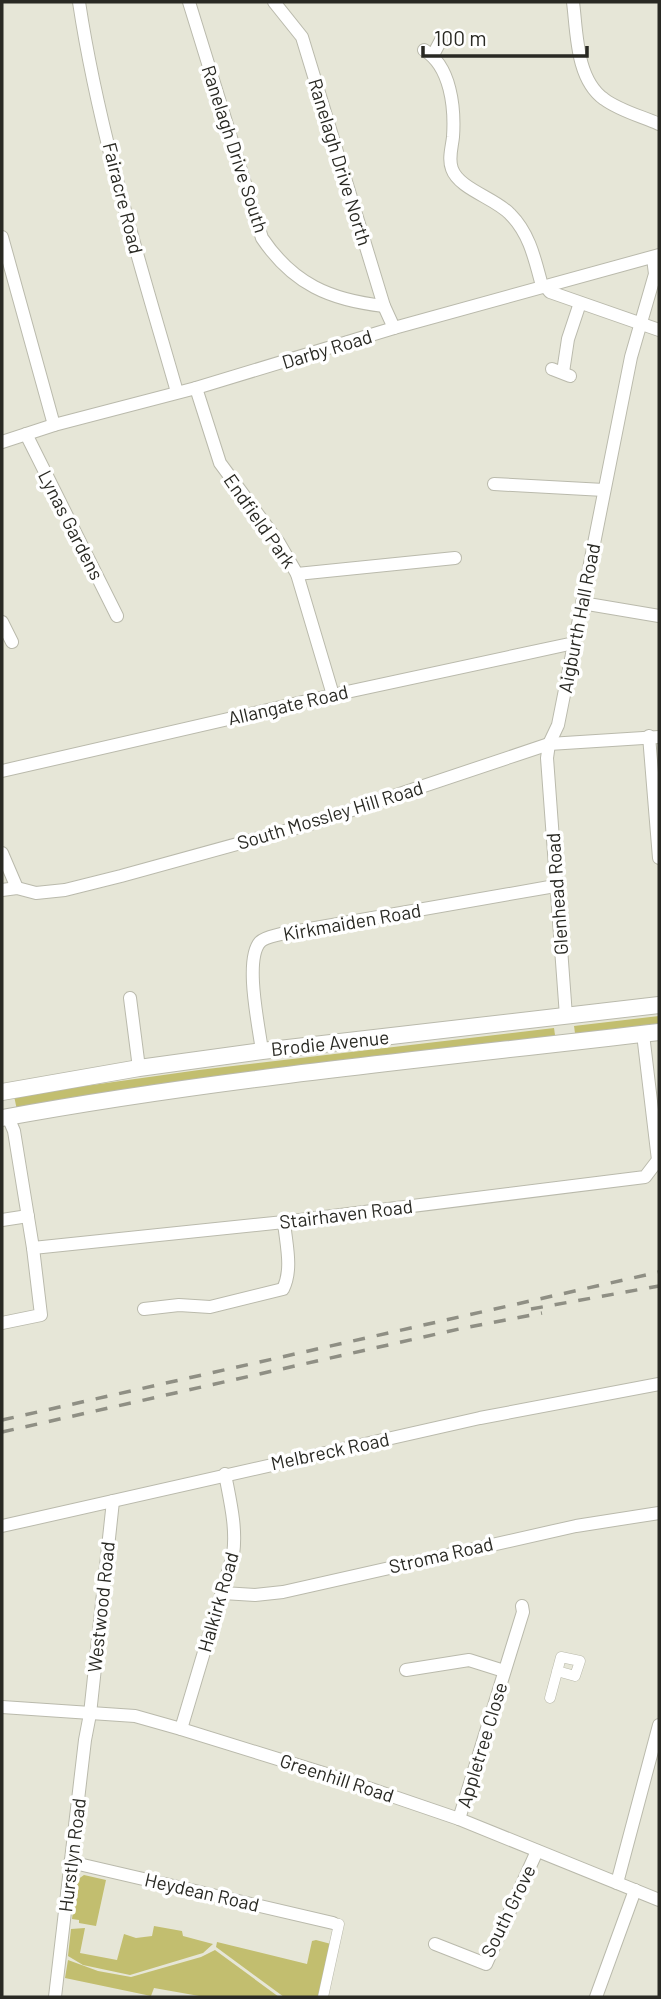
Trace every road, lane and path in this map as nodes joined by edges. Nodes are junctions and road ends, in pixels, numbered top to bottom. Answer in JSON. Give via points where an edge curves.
{"nodes":[{"id":1,"x":79,"y":2,"type":"edge"},
{"id":2,"x":189,"y":2,"type":"edge"},
{"id":3,"x":274,"y":2,"type":"edge"},
{"id":4,"x":573,"y":2,"type":"edge"},
{"id":5,"x":440,"y":40,"type":"dead end"},
{"id":6,"x":659,"y":124,"type":"edge"},
{"id":7,"x":2,"y":237,"type":"edge"},
{"id":8,"x":657,"y":255,"type":"edge"},
{"id":9,"x":544,"y":286,"type":"junction"},
{"id":10,"x":580,"y":303,"type":"junction"},
{"id":11,"x":384,"y":306,"type":"junction"},
{"id":12,"x":642,"y":323,"type":"junction"},
{"id":13,"x":394,"y":328,"type":"junction"},
{"id":14,"x":659,"y":330,"type":"edge"},
{"id":15,"x":562,"y":372,"type":"dead end"},
{"id":16,"x":197,"y":388,"type":"junction"},
{"id":17,"x":177,"y":392,"type":"junction"},
{"id":18,"x":54,"y":425,"type":"junction"},
{"id":19,"x":26,"y":434,"type":"junction"},
{"id":20,"x":2,"y":442,"type":"edge"},
{"id":21,"x":494,"y":484,"type":"dead end"},
{"id":22,"x":604,"y":490,"type":"junction"},
{"id":23,"x":455,"y":558,"type":"dead end"},
{"id":24,"x":297,"y":574,"type":"junction"},
{"id":25,"x":582,"y":603,"type":"junction"},
{"id":26,"x":659,"y":615,"type":"edge"},
{"id":27,"x":117,"y":616,"type":"dead end"},
{"id":28,"x":2,"y":622,"type":"edge"},
{"id":29,"x":12,"y":642,"type":"dead end"},
{"id":30,"x":574,"y":643,"type":"junction"},
{"id":31,"x":333,"y":695,"type":"junction"},
{"id":32,"x":654,"y":736,"type":"edge"},
{"id":33,"x":550,"y":744,"type":"junction"},
{"id":34,"x":2,"y":771,"type":"edge"},
{"id":35,"x":2,"y":853,"type":"edge"},
{"id":36,"x":659,"y":858,"type":"edge"},
{"id":37,"x":555,"y":886,"type":"junction"},
{"id":38,"x":17,"y":888,"type":"junction"},
{"id":39,"x":2,"y":890,"type":"edge"},
{"id":40,"x":130,"y":998,"type":"dead end"},
{"id":41,"x":659,"y":1005,"type":"edge"},
{"id":42,"x":566,"y":1016,"type":"junction"},
{"id":43,"x":651,"y":1033,"type":"edge"},
{"id":44,"x":569,"y":1044,"type":"junction"},
{"id":45,"x":262,"y":1051,"type":"junction"},
{"id":46,"x":139,"y":1068,"type":"junction"},
{"id":47,"x":2,"y":1092,"type":"edge"},
{"id":48,"x":4,"y":1113,"type":"edge"},
{"id":49,"x":28,"y":1216,"type":"junction"},
{"id":50,"x":2,"y":1220,"type":"edge"},
{"id":51,"x":284,"y":1222,"type":"junction"},
{"id":52,"x":33,"y":1248,"type":"junction"},
{"id":53,"x":157,"y":1321,"type":"dead end"},
{"id":54,"x":2,"y":1323,"type":"edge"},
{"id":55,"x":659,"y":1384,"type":"edge"},
{"id":56,"x":225,"y":1474,"type":"junction"},
{"id":57,"x":113,"y":1501,"type":"junction"},
{"id":58,"x":659,"y":1513,"type":"edge"},
{"id":59,"x":2,"y":1526,"type":"edge"},
{"id":60,"x":222,"y":1592,"type":"junction"},
{"id":61,"x":522,"y":1606,"type":"dead end"},
{"id":62,"x":406,"y":1670,"type":"dead end"},
{"id":63,"x":504,"y":1671,"type":"junction"},
{"id":64,"x":557,"y":1671,"type":"dead end"},
{"id":65,"x":550,"y":1699,"type":"dead end"},
{"id":66,"x":2,"y":1707,"type":"edge"},
{"id":67,"x":90,"y":1714,"type":"junction"},
{"id":68,"x":659,"y":1724,"type":"edge"},
{"id":69,"x":181,"y":1728,"type":"junction"},
{"id":70,"x":459,"y":1819,"type":"junction"},
{"id":71,"x":537,"y":1851,"type":"junction"},
{"id":72,"x":70,"y":1862,"type":"junction"},
{"id":73,"x":617,"y":1883,"type":"junction"},
{"id":74,"x":635,"y":1890,"type":"junction"},
{"id":75,"x":659,"y":1900,"type":"edge"},
{"id":76,"x":333,"y":1923,"type":"joint"},
{"id":77,"x":435,"y":1944,"type":"dead end"},
{"id":78,"x":55,"y":1997,"type":"edge"},
{"id":79,"x":323,"y":1997,"type":"edge"},
{"id":80,"x":596,"y":1997,"type":"edge"}],
"edges":[{"from":1,"to":17,"type":"street","name":"Fairacre Road","via":[[121,199]]},
{"from":2,"to":11,"type":"street","name":"Ranelagh Drive South","via":[[262,238],[282,264],[315,289],[352,302]]},
{"from":3,"to":11,"type":"street","name":"Ranelagh Drive North","via":[[302,37]]},
{"from":4,"to":6,"type":"street","via":[[589,82],[606,101]]},
{"from":5,"to":9,"type":"street","via":[[429,52],[444,70],[449,90],[451,168],[463,183],[509,212],[525,232]]},
{"from":7,"to":18,"type":"street"},
{"from":8,"to":9,"type":"street","name":"Darby Road"},
{"from":8,"to":12,"type":"street","name":"Aigburth Hall Road"},
{"from":9,"to":10,"type":"street"},
{"from":9,"to":13,"type":"street","name":"Darby Road"},
{"from":10,"to":12,"type":"street"},
{"from":10,"to":15,"type":"street"},
{"from":11,"to":13,"type":"street","name":"Ranelagh Drive North"},
{"from":12,"to":14,"type":"street"},
{"from":12,"to":22,"type":"street","name":"Aigburth Hall Road"},
{"from":13,"to":16,"type":"street","name":"Darby Road"},
{"from":16,"to":17,"type":"street","name":"Darby Road"},
{"from":16,"to":24,"type":"street","name":"Endfield Park","via":[[220,463]]},
{"from":17,"to":18,"type":"street","name":"Darby Road"},
{"from":18,"to":19,"type":"street","name":"Darby Road"},
{"from":19,"to":20,"type":"street","name":"Darby Road"},
{"from":19,"to":27,"type":"street","name":"Lynas Gardens"},
{"from":21,"to":22,"type":"street"},
{"from":22,"to":25,"type":"street","name":"Aigburth Hall Road"},
{"from":23,"to":24,"type":"street"},
{"from":24,"to":31,"type":"street","name":"Endfield Park"},
{"from":25,"to":26,"type":"street"},
{"from":25,"to":30,"type":"street","name":"Aigburth Hall Road"},
{"from":28,"to":29,"type":"street"},
{"from":30,"to":31,"type":"street","name":"Allangate Road"},
{"from":30,"to":33,"type":"street","name":"Aigburth Hall Road"},
{"from":31,"to":34,"type":"street","name":"Allangate Road"},
{"from":32,"to":33,"type":"street","name":"South Mossley Hill Road"},
{"from":32,"to":36,"type":"street"},
{"from":33,"to":37,"type":"street","name":"Glenhead Road"},
{"from":33,"to":38,"type":"street","name":"South Mossley Hill Road","via":[[310,824],[110,879],[65,891],[36,893]]},
{"from":35,"to":38,"type":"street"},
{"from":37,"to":42,"type":"street","name":"Glenhead Road"},
{"from":37,"to":45,"type":"street","name":"Kirkmaiden Road","via":[[261,940],[254,953],[253,973]]},
{"from":38,"to":39,"type":"street","name":"South Mossley Hill Road"},
{"from":40,"to":46,"type":"street"},
{"from":41,"to":42,"type":"street","name":"Brodie Avenue"},
{"from":42,"to":44,"type":"street","name":"Glenhead Road"},
{"from":42,"to":45,"type":"street","name":"Brodie Avenue"},
{"from":43,"to":44,"type":"street","name":"Brodie Avenue"},
{"from":43,"to":51,"type":"street","name":"Stairhaven Road","via":[[658,1160],[645,1177]]},
{"from":44,"to":48,"type":"street","name":"Brodie Avenue","via":[[248,1079]]},
{"from":45,"to":46,"type":"street","name":"Brodie Avenue"},
{"from":46,"to":47,"type":"street","name":"Brodie Avenue"},
{"from":48,"to":49,"type":"street","via":[[14,1131]]},
{"from":49,"to":50,"type":"street"},
{"from":49,"to":52,"type":"street"},
{"from":51,"to":52,"type":"street","name":"Stairhaven Road"},
{"from":51,"to":53,"type":"street","via":[[289,1270],[283,1289],[210,1307],[150,1309]]},
{"from":52,"to":54,"type":"street","via":[[41,1315]]},
{"from":55,"to":56,"type":"street","name":"Melbreck Road"},
{"from":56,"to":57,"type":"street","name":"Melbreck Road"},
{"from":56,"to":60,"type":"street","name":"Halkirk Road","via":[[236,1540]]},
{"from":57,"to":59,"type":"street","name":"Melbreck Road"},
{"from":57,"to":67,"type":"street","name":"Westwood Road"},
{"from":58,"to":60,"type":"street","name":"Stroma Road","via":[[576,1525],[283,1592]]},
{"from":60,"to":69,"type":"street","name":"Halkirk Road"},
{"from":61,"to":63,"type":"street","name":"Appletree Close"},
{"from":62,"to":63,"type":"street","name":"Appletree Close","via":[[469,1660]]},
{"from":63,"to":70,"type":"street","name":"Appletree Close"},
{"from":64,"to":65,"type":"street"},
{"from":66,"to":67,"type":"street","name":"Greenhill Road"},
{"from":67,"to":69,"type":"street","name":"Greenhill Road","via":[[135,1716]]},
{"from":67,"to":72,"type":"street","name":"Hurstlyn Road"},
{"from":68,"to":73,"type":"street"},
{"from":69,"to":70,"type":"street","name":"Greenhill Road"},
{"from":70,"to":71,"type":"street","name":"Greenhill Road"},
{"from":71,"to":73,"type":"street","name":"Greenhill Road"},
{"from":71,"to":77,"type":"street","name":"South Grove","via":[[486,1964]]},
{"from":72,"to":76,"type":"street","name":"Heydean Road"},
{"from":72,"to":78,"type":"street","name":"Hurstlyn Road"},
{"from":73,"to":74,"type":"street","name":"Greenhill Road"},
{"from":74,"to":75,"type":"street","name":"Greenhill Road"},
{"from":74,"to":80,"type":"street"},
{"from":76,"to":79,"type":"street","via":[[340,1924]]}]}
